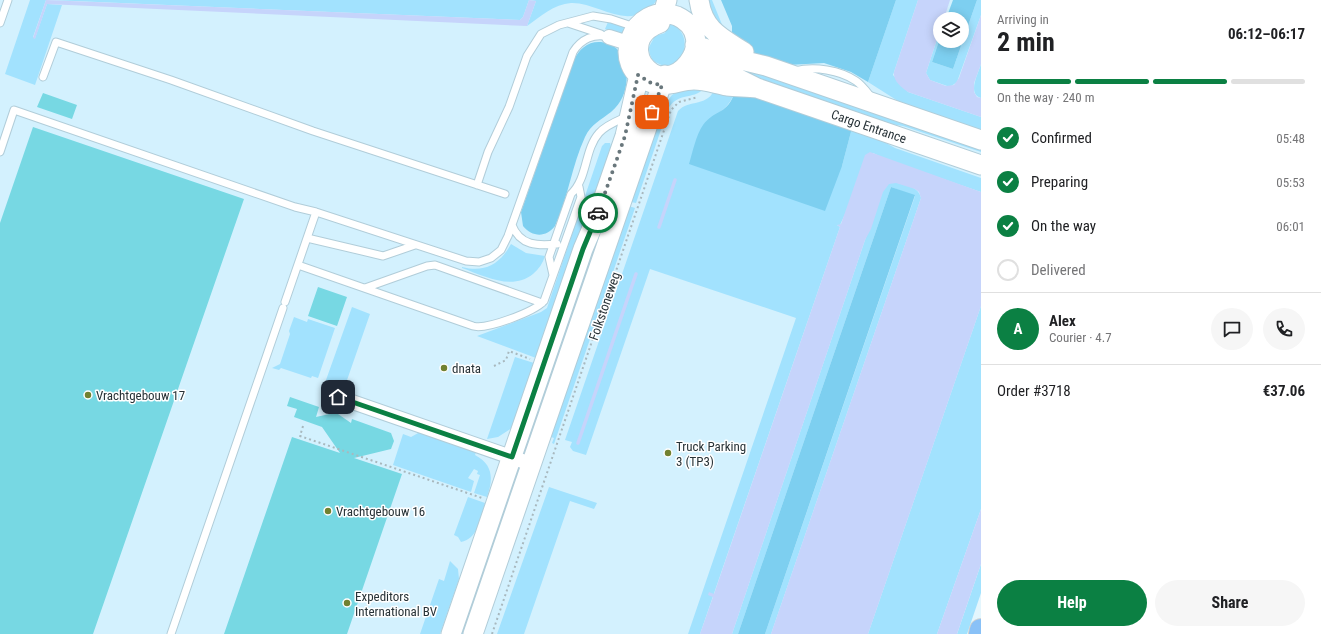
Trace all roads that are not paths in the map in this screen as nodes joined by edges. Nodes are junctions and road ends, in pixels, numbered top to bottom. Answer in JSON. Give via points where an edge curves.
{"nodes":[{"id":1,"x":8,"y":0,"type":"edge"},
{"id":2,"x":688,"y":0,"type":"edge"},
{"id":3,"x":699,"y":0,"type":"edge"},
{"id":4,"x":665,"y":6,"type":"edge"},
{"id":5,"x":682,"y":19,"type":"junction"},
{"id":6,"x":0,"y":23,"type":"edge"},
{"id":7,"x":564,"y":23,"type":"junction"},
{"id":8,"x":632,"y":35,"type":"junction"},
{"id":9,"x":609,"y":37,"type":"junction"},
{"id":10,"x":693,"y":53,"type":"junction"},
{"id":11,"x":766,"y":66,"type":"junction"},
{"id":12,"x":638,"y":75,"type":"junction"},
{"id":13,"x":43,"y":77,"type":"dead end"},
{"id":14,"x":670,"y":81,"type":"junction"},
{"id":15,"x":758,"y":88,"type":"junction"},
{"id":16,"x":630,"y":115,"type":"junction"},
{"id":17,"x":981,"y":140,"type":"edge"},
{"id":18,"x":0,"y":152,"type":"edge"},
{"id":19,"x":981,"y":165,"type":"edge"},
{"id":20,"x":477,"y":185,"type":"junction"},
{"id":21,"x":579,"y":187,"type":"junction"},
{"id":22,"x":505,"y":194,"type":"dead end"},
{"id":23,"x":316,"y":212,"type":"junction"},
{"id":24,"x":512,"y":225,"type":"junction"},
{"id":25,"x":307,"y":238,"type":"junction"},
{"id":26,"x":565,"y":243,"type":"junction"},
{"id":27,"x":554,"y":244,"type":"junction"},
{"id":28,"x":415,"y":246,"type":"junction"},
{"id":29,"x":298,"y":265,"type":"junction"},
{"id":30,"x":553,"y":277,"type":"junction"},
{"id":31,"x":365,"y":288,"type":"junction"},
{"id":32,"x":542,"y":303,"type":"junction"},
{"id":33,"x":338,"y":397,"type":"dead end"},
{"id":34,"x":512,"y":457,"type":"junction"},
{"id":35,"x":532,"y":464,"type":"junction"},
{"id":36,"x":486,"y":563,"type":"junction"},
{"id":37,"x":981,"y":630,"type":"edge"},
{"id":38,"x":171,"y":634,"type":"edge"},
{"id":39,"x":451,"y":634,"type":"edge"},
{"id":40,"x":473,"y":634,"type":"edge"},
{"id":41,"x":980,"y":634,"type":"edge"}],
"edges":[{"from":1,"to":6,"type":"lane"},
{"from":2,"to":5,"type":"street"},
{"from":3,"to":11,"type":"street","name":"Cargo Entrance","via":[[705,20],[716,34]]},
{"from":4,"to":5,"type":"street"},
{"from":4,"to":8,"type":"street","via":[[648,16]]},
{"from":4,"to":14,"type":"street","via":[[660,24],[644,33],[639,52],[640,59],[646,67]]},
{"from":5,"to":10,"type":"street","via":[[694,33]]},
{"from":7,"to":8,"type":"lane","via":[[596,16],[611,19]]},
{"from":7,"to":9,"type":"lane"},
{"from":7,"to":20,"type":"lane","via":[[546,30],[532,46]]},
{"from":8,"to":9,"type":"street"},
{"from":8,"to":12,"type":"street","via":[[630,60]]},
{"from":9,"to":24,"type":"lane","via":[[585,39],[570,58]]},
{"from":10,"to":11,"type":"street","name":"Cargo Entrance"},
{"from":10,"to":14,"type":"street"},
{"from":10,"to":15,"type":"street","name":"Cargo Entrance"},
{"from":11,"to":17,"type":"street","name":"Cargo Entrance"},
{"from":12,"to":14,"type":"street","via":[[651,83]]},
{"from":12,"to":16,"type":"street","name":"Folkstoneweg"},
{"from":13,"to":20,"type":"lane","via":[[56,42]]},
{"from":14,"to":15,"type":"street","name":"Cargo Entrance","via":[[696,80]]},
{"from":14,"to":35,"type":"street","name":"Folkstoneweg"},
{"from":15,"to":19,"type":"street","name":"Cargo Entrance"},
{"from":16,"to":21,"type":"lane","via":[[604,129],[597,136]]},
{"from":16,"to":34,"type":"street","name":"Folkstoneweg"},
{"from":18,"to":23,"type":"lane","via":[[14,110]]},
{"from":20,"to":22,"type":"lane"},
{"from":21,"to":26,"type":"lane","via":[[581,197]]},
{"from":21,"to":27,"type":"lane","via":[[571,194]]},
{"from":23,"to":25,"type":"lane"},
{"from":23,"to":28,"type":"lane"},
{"from":24,"to":27,"type":"lane","via":[[526,242],[537,245]]},
{"from":24,"to":28,"type":"lane","via":[[501,250],[485,260],[460,260]]},
{"from":25,"to":28,"type":"lane","via":[[382,256]]},
{"from":25,"to":29,"type":"lane"},
{"from":26,"to":27,"type":"lane"},
{"from":26,"to":30,"type":"lane"},
{"from":27,"to":30,"type":"lane","via":[[549,257]]},
{"from":29,"to":31,"type":"lane"},
{"from":29,"to":38,"type":"lane"},
{"from":30,"to":32,"type":"lane"},
{"from":31,"to":32,"type":"lane","via":[[434,265]]},
{"from":31,"to":32,"type":"lane","via":[[479,327],[535,308]]},
{"from":33,"to":34,"type":"street"},
{"from":34,"to":35,"type":"street"},
{"from":34,"to":36,"type":"street","name":"Folkstoneweg","via":[[496,503]]},
{"from":35,"to":36,"type":"street","name":"Folkstoneweg"},
{"from":36,"to":39,"type":"street","name":"Folkstoneweg"},
{"from":36,"to":40,"type":"street","name":"Folkstoneweg"},
{"from":37,"to":41,"type":"highway"}]}
